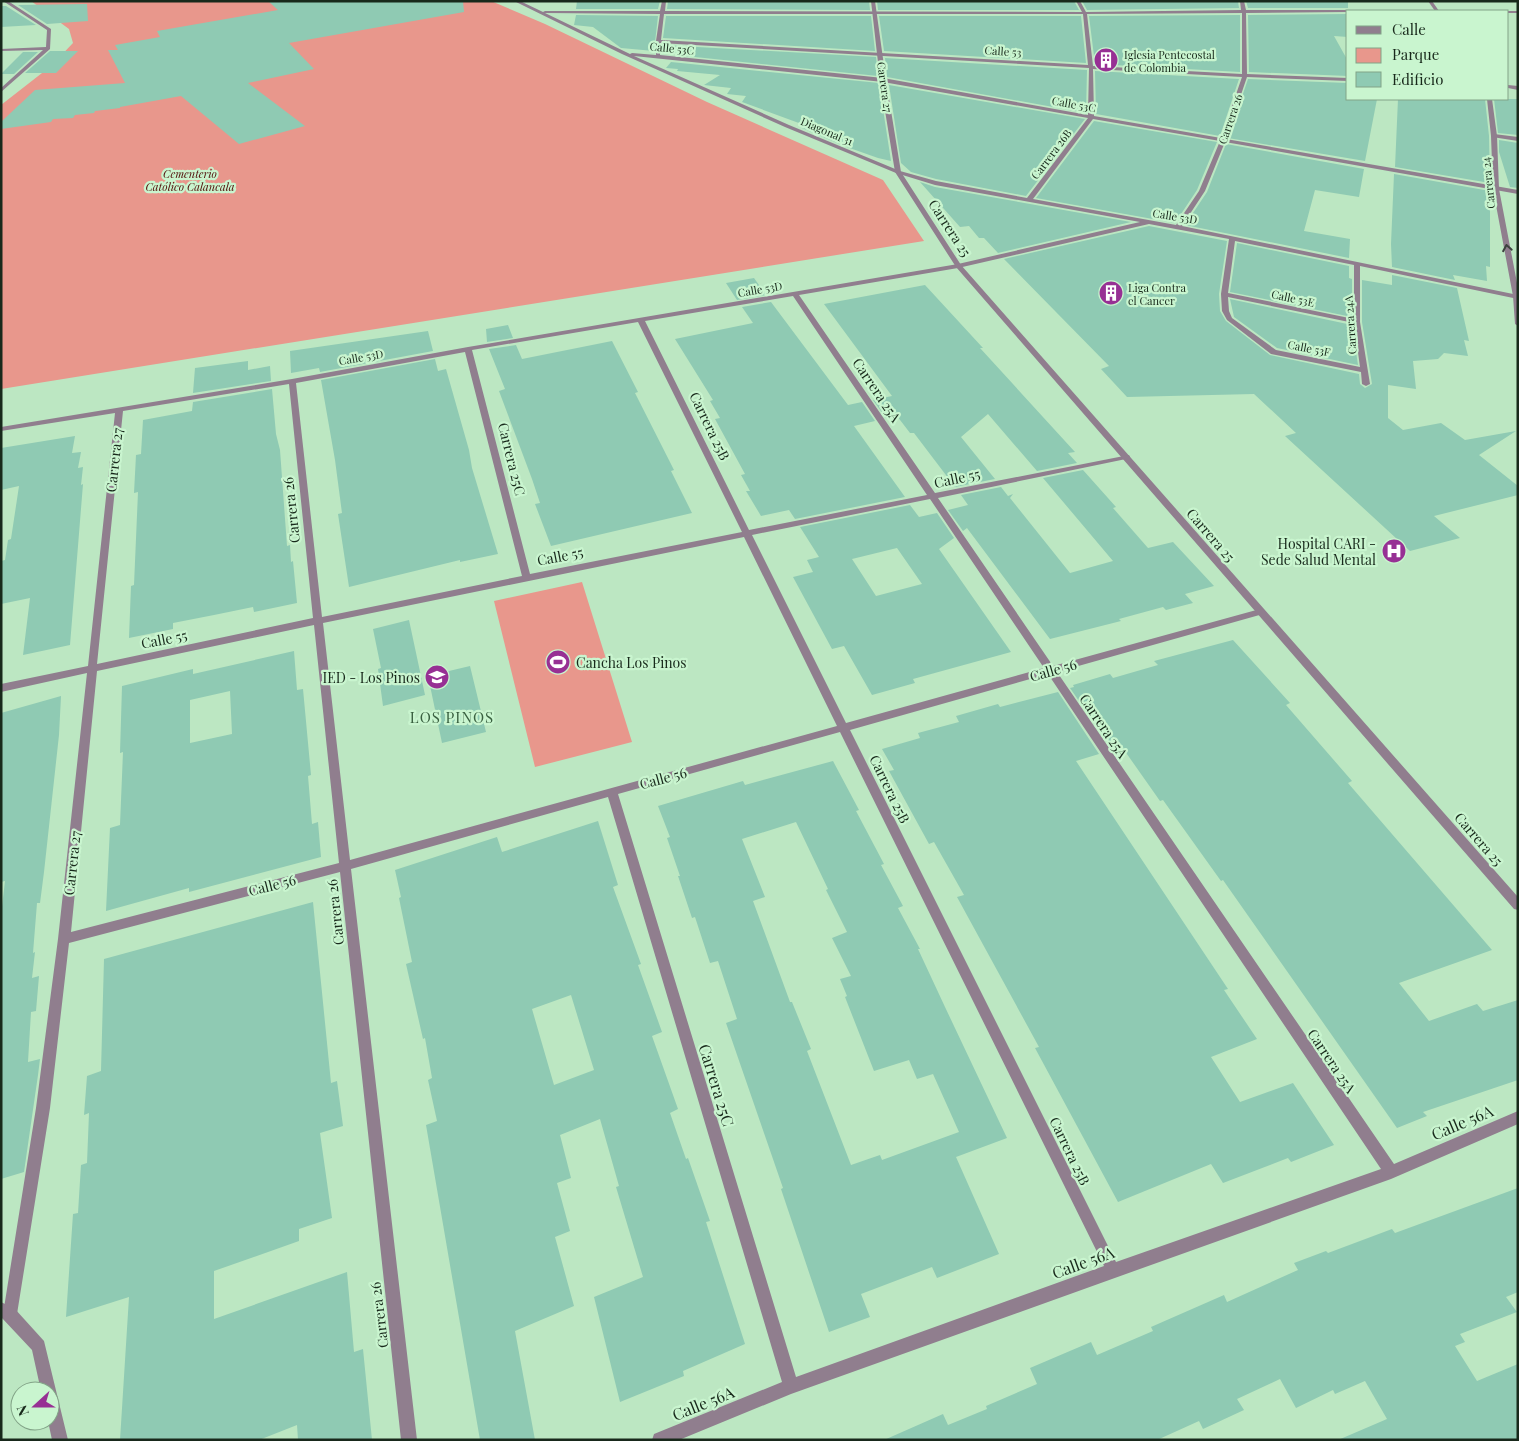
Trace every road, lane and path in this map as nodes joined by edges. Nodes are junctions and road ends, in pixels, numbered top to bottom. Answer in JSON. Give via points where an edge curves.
{"nodes":[{"id":1,"x":516,"y":1,"type":"edge"},
{"id":2,"x":664,"y":1,"type":"edge"},
{"id":3,"x":873,"y":1,"type":"edge"},
{"id":4,"x":1078,"y":1,"type":"edge"},
{"id":5,"x":1242,"y":1,"type":"edge"},
{"id":6,"x":6,"y":2,"type":"edge"},
{"id":7,"x":1,"y":3,"type":"edge"},
{"id":8,"x":1346,"y":11,"type":"edge"},
{"id":9,"x":542,"y":12,"type":"junction"},
{"id":10,"x":1244,"y":12,"type":"junction"},
{"id":11,"x":662,"y":13,"type":"junction"},
{"id":12,"x":875,"y":13,"type":"junction"},
{"id":13,"x":1085,"y":13,"type":"junction"},
{"id":14,"x":658,"y":41,"type":"junction"},
{"id":15,"x":48,"y":48,"type":"junction"},
{"id":16,"x":1,"y":50,"type":"edge"},
{"id":17,"x":624,"y":53,"type":"junction"},
{"id":18,"x":880,"y":53,"type":"junction"},
{"id":19,"x":658,"y":56,"type":"junction"},
{"id":20,"x":1092,"y":67,"type":"junction"},
{"id":21,"x":1245,"y":76,"type":"junction"},
{"id":22,"x":883,"y":80,"type":"junction"},
{"id":23,"x":1346,"y":80,"type":"edge"},
{"id":24,"x":1,"y":92,"type":"edge"},
{"id":25,"x":1489,"y":100,"type":"edge"},
{"id":26,"x":1090,"y":118,"type":"junction"},
{"id":27,"x":1494,"y":136,"type":"junction"},
{"id":28,"x":1518,"y":139,"type":"edge"},
{"id":29,"x":1223,"y":141,"type":"junction"},
{"id":30,"x":898,"y":172,"type":"junction"},
{"id":31,"x":1496,"y":188,"type":"junction"},
{"id":32,"x":1518,"y":192,"type":"edge"},
{"id":33,"x":1028,"y":201,"type":"junction"},
{"id":34,"x":1148,"y":222,"type":"junction"},
{"id":35,"x":1178,"y":227,"type":"junction"},
{"id":36,"x":1232,"y":238,"type":"junction"},
{"id":37,"x":1358,"y":264,"type":"junction"},
{"id":38,"x":958,"y":266,"type":"junction"},
{"id":39,"x":795,"y":294,"type":"junction"},
{"id":40,"x":1224,"y":294,"type":"junction"},
{"id":41,"x":1517,"y":297,"type":"edge"},
{"id":42,"x":641,"y":321,"type":"junction"},
{"id":43,"x":1358,"y":322,"type":"junction"},
{"id":44,"x":1518,"y":324,"type":"edge"},
{"id":45,"x":468,"y":349,"type":"junction"},
{"id":46,"x":1363,"y":370,"type":"junction"},
{"id":47,"x":292,"y":381,"type":"junction"},
{"id":48,"x":1366,"y":384,"type":"dead end"},
{"id":49,"x":119,"y":409,"type":"junction"},
{"id":50,"x":1,"y":429,"type":"edge"},
{"id":51,"x":1126,"y":457,"type":"junction"},
{"id":52,"x":932,"y":497,"type":"junction"},
{"id":53,"x":747,"y":534,"type":"junction"},
{"id":54,"x":526,"y":576,"type":"junction"},
{"id":55,"x":1260,"y":612,"type":"junction"},
{"id":56,"x":319,"y":622,"type":"junction"},
{"id":57,"x":92,"y":668,"type":"junction"},
{"id":58,"x":1051,"y":671,"type":"junction"},
{"id":59,"x":1,"y":688,"type":"edge"},
{"id":60,"x":844,"y":729,"type":"junction"},
{"id":61,"x":612,"y":792,"type":"junction"},
{"id":62,"x":345,"y":866,"type":"junction"},
{"id":63,"x":1518,"y":905,"type":"edge"},
{"id":64,"x":64,"y":939,"type":"junction"},
{"id":65,"x":1518,"y":1117,"type":"edge"},
{"id":66,"x":1391,"y":1172,"type":"junction"},
{"id":67,"x":1112,"y":1270,"type":"junction"},
{"id":68,"x":6,"y":1311,"type":"edge"},
{"id":69,"x":47,"y":1381,"type":"edge"},
{"id":70,"x":791,"y":1386,"type":"junction"},
{"id":71,"x":409,"y":1440,"type":"edge"},
{"id":72,"x":660,"y":1440,"type":"edge"}],
"edges":[{"from":1,"to":9,"type":"street","name":"Diagonal 31"},
{"from":2,"to":11,"type":"street"},
{"from":3,"to":12,"type":"street","name":"Carrera 27"},
{"from":4,"to":13,"type":"street"},
{"from":5,"to":10,"type":"street","name":"Carrera 26"},
{"from":6,"to":7,"type":"street"},
{"from":6,"to":15,"type":"street","via":[[49,29]]},
{"from":8,"to":10,"type":"street"},
{"from":9,"to":11,"type":"street"},
{"from":9,"to":17,"type":"street","name":"Diagonal 31"},
{"from":10,"to":13,"type":"street"},
{"from":10,"to":21,"type":"street","name":"Carrera 26"},
{"from":11,"to":12,"type":"street"},
{"from":11,"to":14,"type":"street"},
{"from":12,"to":13,"type":"street"},
{"from":12,"to":18,"type":"street","name":"Carrera 27"},
{"from":13,"to":20,"type":"street"},
{"from":14,"to":18,"type":"street","name":"Calle 53"},
{"from":14,"to":19,"type":"street"},
{"from":15,"to":16,"type":"street"},
{"from":15,"to":24,"type":"street"},
{"from":17,"to":19,"type":"street","name":"Calle 53C"},
{"from":17,"to":30,"type":"street","name":"Diagonal 31"},
{"from":18,"to":20,"type":"street","name":"Calle 53"},
{"from":18,"to":22,"type":"street","name":"Carrera 27"},
{"from":19,"to":22,"type":"street","name":"Calle 53C"},
{"from":20,"to":21,"type":"street","name":"Calle 53"},
{"from":20,"to":26,"type":"street"},
{"from":21,"to":23,"type":"street","name":"Calle 53"},
{"from":21,"to":29,"type":"street","name":"Carrera 26"},
{"from":22,"to":26,"type":"street","name":"Calle 53C"},
{"from":22,"to":30,"type":"street","name":"Carrera 27"},
{"from":25,"to":27,"type":"street","name":"Carrera 24"},
{"from":26,"to":29,"type":"street","name":"Calle 53C"},
{"from":26,"to":33,"type":"street","name":"Carrera 26B"},
{"from":27,"to":28,"type":"street"},
{"from":27,"to":31,"type":"street","name":"Carrera 24"},
{"from":29,"to":31,"type":"street","name":"Calle 53C"},
{"from":29,"to":35,"type":"street","name":"Carrera 26","via":[[1202,191]]},
{"from":30,"to":33,"type":"street","name":"Diagonal 31","via":[[935,183]]},
{"from":30,"to":38,"type":"street","name":"Carrera 25"},
{"from":31,"to":32,"type":"street","name":"Calle 53C"},
{"from":41,"to":31,"type":"street","name":"Carrera 24","one_way":true},
{"from":33,"to":34,"type":"street","name":"Diagonal 31"},
{"from":34,"to":35,"type":"street","name":"Calle 53D"},
{"from":34,"to":38,"type":"street","name":"Calle 53D"},
{"from":35,"to":36,"type":"street","name":"Calle 53D"},
{"from":36,"to":37,"type":"street","name":"Calle 53D"},
{"from":36,"to":40,"type":"street","name":"Calle 53F"},
{"from":37,"to":41,"type":"street","name":"Calle 53D"},
{"from":37,"to":43,"type":"street","name":"Carrera 24A"},
{"from":38,"to":39,"type":"street","name":"Calle 53D"},
{"from":38,"to":51,"type":"street","name":"Carrera 25"},
{"from":39,"to":42,"type":"street","name":"Calle 53D"},
{"from":39,"to":52,"type":"street","name":"Carrera 25A"},
{"from":40,"to":43,"type":"street","name":"Calle 53E"},
{"from":40,"to":46,"type":"street","name":"Calle 53F","via":[[1225,312],[1229,319],[1266,348],[1280,354]]},
{"from":41,"to":44,"type":"street","name":"Carrera 24"},
{"from":42,"to":45,"type":"street","name":"Calle 53D"},
{"from":42,"to":53,"type":"street","name":"Carrera 25B"},
{"from":43,"to":46,"type":"street","name":"Carrera 24A"},
{"from":45,"to":47,"type":"street","name":"Calle 53D"},
{"from":45,"to":54,"type":"street","name":"Carrera 25C"},
{"from":46,"to":48,"type":"street","name":"Carrera 24A"},
{"from":47,"to":49,"type":"street","name":"Calle 53D"},
{"from":47,"to":56,"type":"street","name":"Carrera 26"},
{"from":49,"to":50,"type":"street","name":"Calle 53D"},
{"from":49,"to":57,"type":"street","name":"Carrera 27"},
{"from":51,"to":52,"type":"street","name":"Calle 55"},
{"from":51,"to":55,"type":"street","name":"Carrera 25"},
{"from":52,"to":53,"type":"street","name":"Calle 55"},
{"from":52,"to":58,"type":"street","name":"Carrera 25A"},
{"from":53,"to":54,"type":"street","name":"Calle 55"},
{"from":53,"to":60,"type":"street","name":"Carrera 25B"},
{"from":54,"to":56,"type":"street","name":"Calle 55"},
{"from":55,"to":58,"type":"street","name":"Calle 56"},
{"from":55,"to":63,"type":"street","name":"Carrera 25"},
{"from":56,"to":57,"type":"street","name":"Calle 55"},
{"from":56,"to":62,"type":"street","name":"Carrera 26"},
{"from":57,"to":59,"type":"street","name":"Calle 55"},
{"from":57,"to":64,"type":"street","name":"Carrera 27"},
{"from":58,"to":60,"type":"street","name":"Calle 56"},
{"from":58,"to":66,"type":"street","name":"Carrera 25A"},
{"from":60,"to":61,"type":"street","name":"Calle 56"},
{"from":60,"to":67,"type":"street","name":"Carrera 25B"},
{"from":61,"to":62,"type":"street","name":"Calle 56"},
{"from":61,"to":70,"type":"street","name":"Carrera 25C"},
{"from":62,"to":64,"type":"street","name":"Calle 56"},
{"from":62,"to":71,"type":"street","name":"Carrera 26"},
{"from":64,"to":68,"type":"street","name":"Carrera 27","via":[[43,1108]]},
{"from":65,"to":66,"type":"street","name":"Calle 56A"},
{"from":66,"to":67,"type":"street","name":"Calle 56A"},
{"from":67,"to":70,"type":"street","name":"Calle 56A"},
{"from":68,"to":69,"type":"street","via":[[38,1346]]},
{"from":70,"to":72,"type":"street","name":"Calle 56A"}]}
